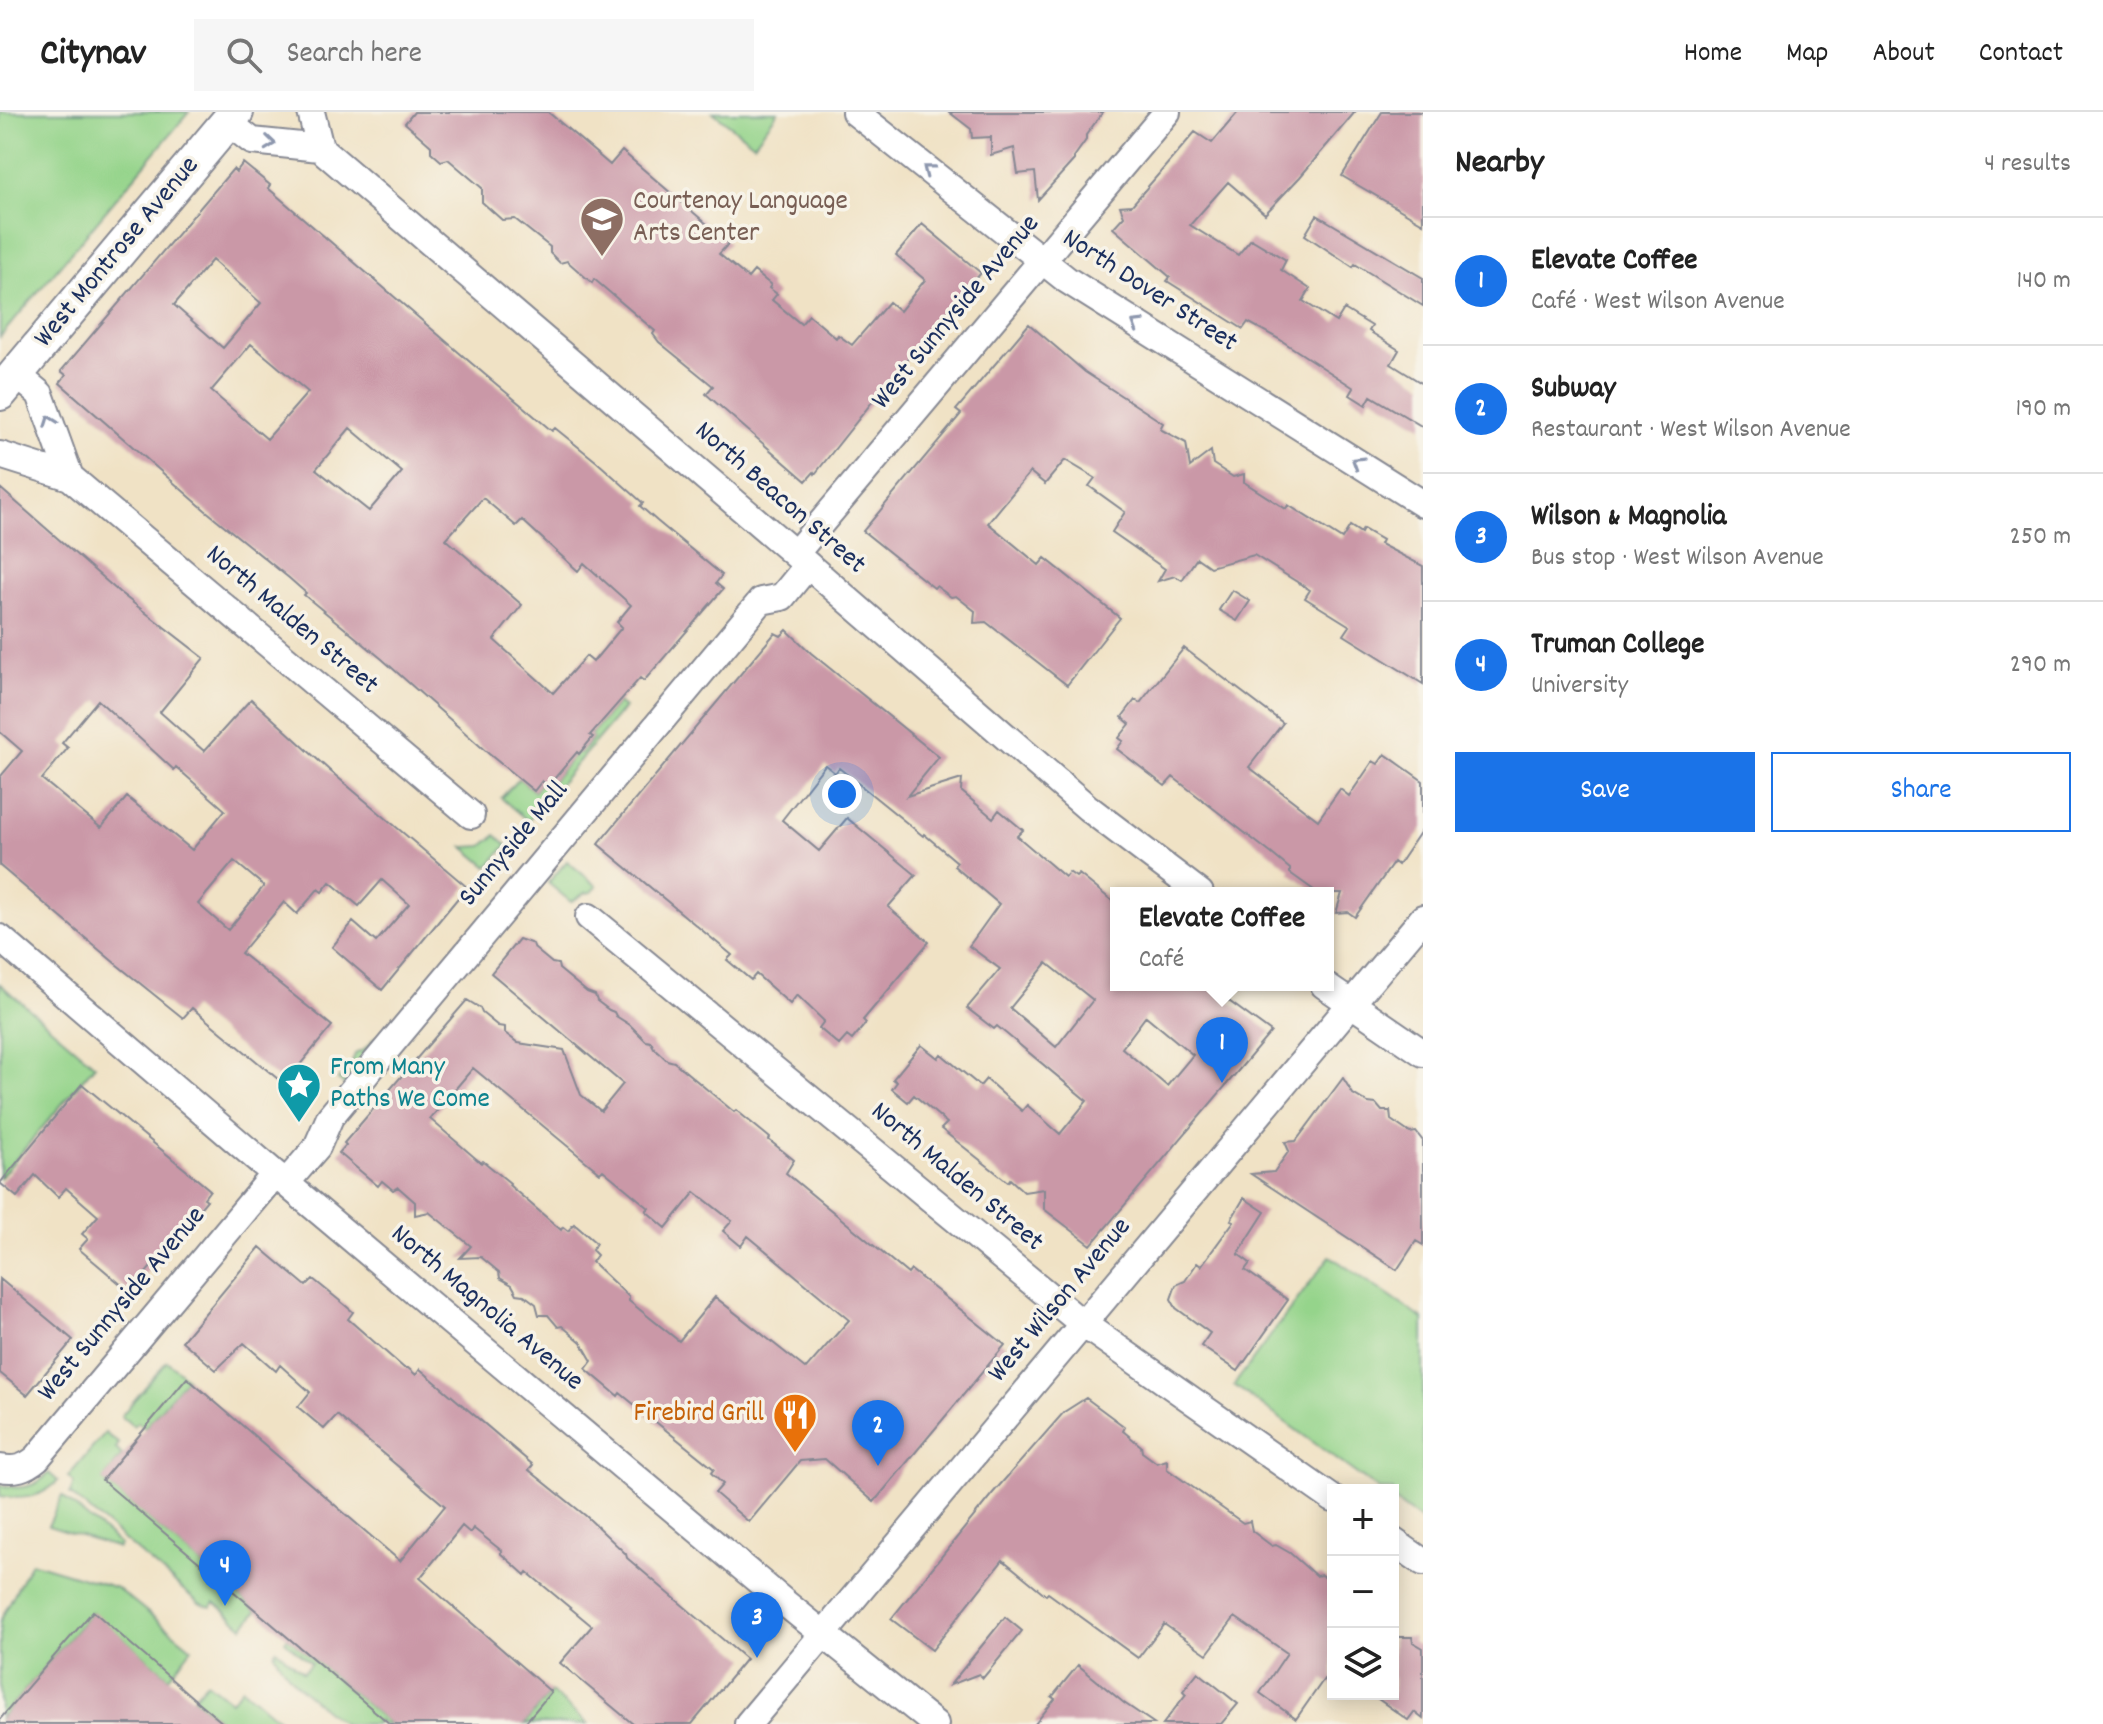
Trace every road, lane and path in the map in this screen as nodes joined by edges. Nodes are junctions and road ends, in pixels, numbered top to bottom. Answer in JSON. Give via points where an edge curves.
{"nodes":[{"id":1,"x":311,"y":112,"type":"edge"},
{"id":2,"x":855,"y":112,"type":"edge"},
{"id":3,"x":1167,"y":112,"type":"edge"},
{"id":4,"x":232,"y":117,"type":"edge"},
{"id":5,"x":320,"y":148,"type":"junction"},
{"id":6,"x":1042,"y":262,"type":"junction"},
{"id":7,"x":8,"y":384,"type":"edge"},
{"id":8,"x":0,"y":455,"type":"edge"},
{"id":9,"x":70,"y":477,"type":"junction"},
{"id":10,"x":1423,"y":504,"type":"edge"},
{"id":11,"x":802,"y":560,"type":"junction"},
{"id":12,"x":471,"y":815,"type":"dead end"},
{"id":13,"x":1192,"y":887,"type":"edge"},
{"id":14,"x":589,"y":917,"type":"dead end"},
{"id":15,"x":1423,"y":918,"type":"edge"},
{"id":16,"x":0,"y":938,"type":"edge"},
{"id":17,"x":1333,"y":991,"type":"edge"},
{"id":18,"x":1351,"y":1004,"type":"junction"},
{"id":19,"x":1423,"y":1053,"type":"edge"},
{"id":20,"x":281,"y":1179,"type":"junction"},
{"id":21,"x":1083,"y":1324,"type":"junction"},
{"id":22,"x":7,"y":1469,"type":"edge"},
{"id":23,"x":1327,"y":1495,"type":"edge"},
{"id":24,"x":1399,"y":1545,"type":"edge"},
{"id":25,"x":1423,"y":1562,"type":"edge"},
{"id":26,"x":823,"y":1635,"type":"junction"},
{"id":27,"x":748,"y":1724,"type":"edge"},
{"id":28,"x":935,"y":1724,"type":"edge"}],
"edges":[{"from":1,"to":5,"type":"street"},
{"from":6,"to":2,"type":"street","name":"North Dover Street","one_way":true},
{"from":3,"to":6,"type":"street","name":"West Sunnyside Avenue"},
{"from":4,"to":5,"type":"street","one_way":true,"via":[[252,141]]},
{"from":4,"to":7,"type":"main road","name":"West Montrose Avenue"},
{"from":5,"to":11,"type":"street","name":"North Beacon Street"},
{"from":10,"to":6,"type":"street","name":"North Dover Street","one_way":true},
{"from":6,"to":11,"type":"street","name":"West Sunnyside Avenue"},
{"from":9,"to":7,"type":"street","one_way":true,"via":[[40,394]]},
{"from":8,"to":9,"type":"street","name":"North Malden Street"},
{"from":9,"to":12,"type":"street","name":"North Malden Street"},
{"from":11,"to":13,"type":"street","name":"North Beacon Street","via":[[1088,808]]},
{"from":11,"to":20,"type":"street","name":"Sunnyside Mall","via":[[782,597],[761,601],[330,1117],[317,1147]]},
{"from":14,"to":21,"type":"street","name":"North Malden Street"},
{"from":15,"to":18,"type":"street","name":"West Wilson Avenue"},
{"from":16,"to":20,"type":"street","name":"North Magnolia Avenue"},
{"from":17,"to":18,"type":"street"},
{"from":18,"to":19,"type":"street"},
{"from":18,"to":21,"type":"street","name":"West Wilson Avenue"},
{"from":20,"to":22,"type":"street","name":"West Sunnyside Avenue","via":[[37,1458],[27,1466]]},
{"from":20,"to":26,"type":"street","name":"North Magnolia Avenue"},
{"from":21,"to":23,"type":"street","name":"North Malden Street"},
{"from":21,"to":26,"type":"street","name":"West Wilson Avenue"},
{"from":24,"to":25,"type":"street"},
{"from":26,"to":27,"type":"street","name":"West Wilson Avenue"},
{"from":26,"to":28,"type":"street","name":"North Magnolia Avenue"}]}
